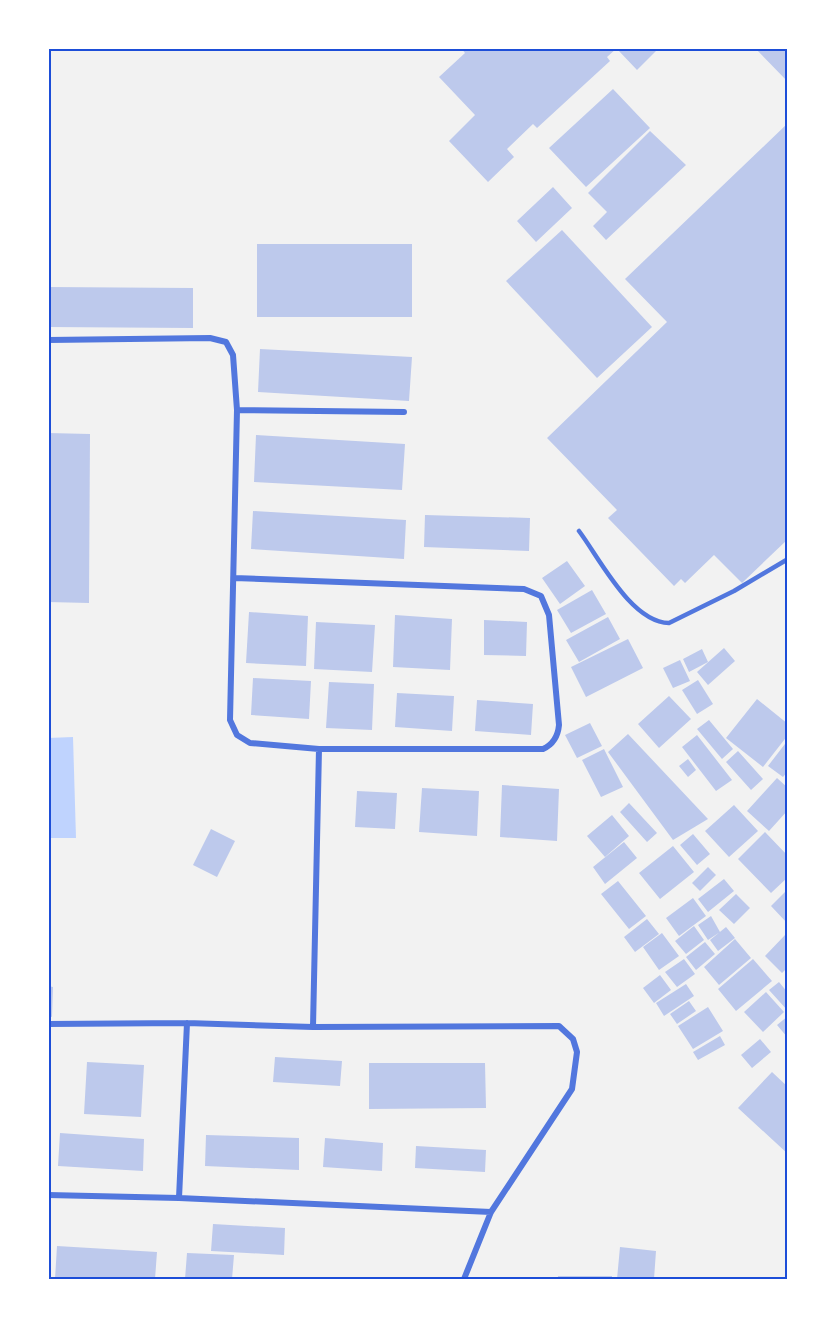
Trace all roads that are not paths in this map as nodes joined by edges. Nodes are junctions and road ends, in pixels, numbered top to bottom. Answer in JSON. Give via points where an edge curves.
{"nodes":[{"id":1,"x":48,"y":340,"type":"edge"},
{"id":2,"x":237,"y":410,"type":"junction"},
{"id":3,"x":404,"y":411,"type":"dead end"},
{"id":4,"x":579,"y":531,"type":"dead end"},
{"id":5,"x":788,"y":559,"type":"edge"},
{"id":6,"x":234,"y":578,"type":"junction"},
{"id":7,"x":319,"y":749,"type":"junction"},
{"id":8,"x":187,"y":1023,"type":"junction"},
{"id":9,"x":48,"y":1024,"type":"edge"},
{"id":10,"x":313,"y":1027,"type":"junction"},
{"id":11,"x":48,"y":1195,"type":"edge"},
{"id":12,"x":179,"y":1198,"type":"junction"},
{"id":13,"x":491,"y":1212,"type":"junction"},
{"id":14,"x":464,"y":1279,"type":"edge"}],
"edges":[{"from":1,"to":2,"type":"street","via":[[210,338],[226,342],[233,356]]},
{"from":2,"to":3,"type":"street"},
{"from":2,"to":6,"type":"street"},
{"from":4,"to":5,"type":"lane","via":[[638,612],[669,623]]},
{"from":6,"to":7,"type":"street","via":[[230,720],[233,729],[250,743]]},
{"from":6,"to":7,"type":"street","via":[[524,589],[541,596],[546,604],[559,725],[549,747]]},
{"from":7,"to":10,"type":"street"},
{"from":8,"to":9,"type":"street"},
{"from":8,"to":10,"type":"street"},
{"from":8,"to":12,"type":"street"},
{"from":10,"to":13,"type":"street","via":[[559,1026],[568,1032],[577,1052],[572,1089]]},
{"from":11,"to":12,"type":"street"},
{"from":12,"to":13,"type":"street"},
{"from":13,"to":14,"type":"street"}]}
